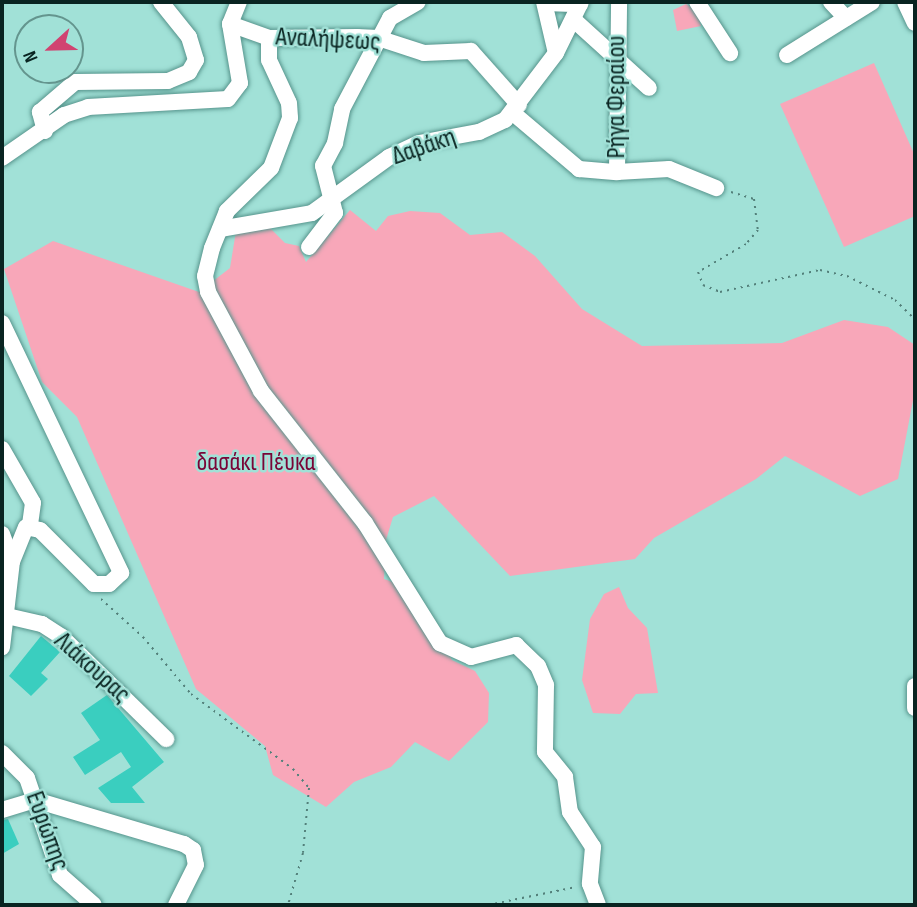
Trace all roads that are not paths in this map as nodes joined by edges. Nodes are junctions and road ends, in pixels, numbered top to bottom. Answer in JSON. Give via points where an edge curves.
{"nodes":[{"id":1,"x":161,"y":2,"type":"edge"},
{"id":2,"x":239,"y":2,"type":"edge"},
{"id":3,"x":418,"y":2,"type":"edge"},
{"id":4,"x":619,"y":2,"type":"edge"},
{"id":5,"x":697,"y":2,"type":"edge"},
{"id":6,"x":831,"y":2,"type":"edge"},
{"id":7,"x":872,"y":2,"type":"edge"},
{"id":8,"x":905,"y":2,"type":"edge"},
{"id":9,"x":545,"y":3,"type":"edge"},
{"id":10,"x":579,"y":9,"type":"edge"},
{"id":11,"x":846,"y":18,"type":"junction"},
{"id":12,"x":915,"y":23,"type":"edge"},
{"id":13,"x":230,"y":24,"type":"junction"},
{"id":14,"x":269,"y":38,"type":"junction"},
{"id":15,"x":378,"y":38,"type":"junction"},
{"id":16,"x":556,"y":53,"type":"junction"},
{"id":17,"x":730,"y":53,"type":"dead end"},
{"id":18,"x":787,"y":55,"type":"dead end"},
{"id":19,"x":618,"y":62,"type":"junction"},
{"id":20,"x":649,"y":88,"type":"dead end"},
{"id":21,"x":516,"y":109,"type":"junction"},
{"id":22,"x":45,"y":131,"type":"junction"},
{"id":23,"x":2,"y":158,"type":"edge"},
{"id":24,"x":617,"y":172,"type":"junction"},
{"id":25,"x":716,"y":188,"type":"road end"},
{"id":26,"x":333,"y":200,"type":"junction"},
{"id":27,"x":220,"y":229,"type":"junction"},
{"id":28,"x":309,"y":247,"type":"dead end"},
{"id":29,"x":2,"y":324,"type":"edge"},
{"id":30,"x":2,"y":449,"type":"edge"},
{"id":31,"x":30,"y":525,"type":"junction"},
{"id":32,"x":2,"y":534,"type":"edge"},
{"id":33,"x":12,"y":561,"type":"junction"},
{"id":34,"x":8,"y":616,"type":"junction"},
{"id":35,"x":2,"y":647,"type":"edge"},
{"id":36,"x":915,"y":687,"type":"edge"},
{"id":37,"x":915,"y":708,"type":"edge"},
{"id":38,"x":166,"y":739,"type":"dead end"},
{"id":39,"x":2,"y":753,"type":"edge"},
{"id":40,"x":35,"y":800,"type":"junction"},
{"id":41,"x":2,"y":810,"type":"edge"},
{"id":42,"x":94,"y":905,"type":"edge"},
{"id":43,"x":176,"y":905,"type":"edge"},
{"id":44,"x":598,"y":905,"type":"edge"}],
"edges":[{"from":1,"to":22,"type":"street","via":[[188,37],[196,60],[189,72],[168,81],[75,82],[40,112]]},
{"from":2,"to":13,"type":"street"},
{"from":3,"to":15,"type":"street","via":[[390,18]]},
{"from":4,"to":19,"type":"street","name":"Ρήγα Φεραίου"},
{"from":5,"to":17,"type":"street"},
{"from":6,"to":11,"type":"street"},
{"from":7,"to":11,"type":"street"},
{"from":8,"to":12,"type":"street"},
{"from":9,"to":10,"type":"street"},
{"from":9,"to":16,"type":"street"},
{"from":10,"to":16,"type":"street"},
{"from":10,"to":19,"type":"street"},
{"from":11,"to":18,"type":"street"},
{"from":13,"to":14,"type":"street","name":"Αναλήψεως"},
{"from":13,"to":22,"type":"street","name":"Αναλήψεως","via":[[240,83],[228,99],[88,107],[64,115]]},
{"from":14,"to":15,"type":"street","name":"Αναλήψεως"},
{"from":14,"to":27,"type":"street","via":[[269,60],[289,103],[283,145],[271,168],[227,211]]},
{"from":15,"to":21,"type":"street","name":"Αναλήψεως","via":[[424,53],[471,51]]},
{"from":15,"to":26,"type":"street","via":[[342,109],[335,143],[323,166]]},
{"from":16,"to":21,"type":"street"},
{"from":19,"to":20,"type":"street"},
{"from":19,"to":24,"type":"street","name":"Ρήγα Φεραίου"},
{"from":21,"to":24,"type":"street","name":"Ρήγα Φεραίου","via":[[579,169],[597,174]]},
{"from":21,"to":26,"type":"street","name":"Δαβάκη","via":[[491,128],[447,135],[389,157]]},
{"from":22,"to":23,"type":"street","name":"Αναλήψεως"},
{"from":24,"to":25,"type":"street","via":[[670,169]]},
{"from":26,"to":27,"type":"street","name":"Δαβάκη","via":[[301,217]]},
{"from":26,"to":28,"type":"street","via":[[332,219]]},
{"from":27,"to":44,"type":"street","via":[[205,276],[220,316],[261,391],[365,523],[433,635],[471,657],[516,645],[538,666],[546,685],[545,752],[565,777],[570,812],[593,848],[590,884]]},
{"from":29,"to":31,"type":"street","via":[[121,569],[119,577],[109,584],[89,581]]},
{"from":30,"to":31,"type":"street","via":[[33,503]]},
{"from":31,"to":33,"type":"street","via":[[22,530]]},
{"from":32,"to":33,"type":"street"},
{"from":33,"to":34,"type":"street"},
{"from":34,"to":35,"type":"street"},
{"from":34,"to":38,"type":"street","name":"Λιάκουρας","via":[[42,624],[62,637]]},
{"from":36,"to":37,"type":"street"},
{"from":39,"to":40,"type":"street","name":"Ευρώπης","via":[[27,778]]},
{"from":40,"to":41,"type":"street"},
{"from":40,"to":42,"type":"street","name":"Ευρώπης","via":[[60,875]]},
{"from":40,"to":43,"type":"street","via":[[193,850],[196,865]]}]}
